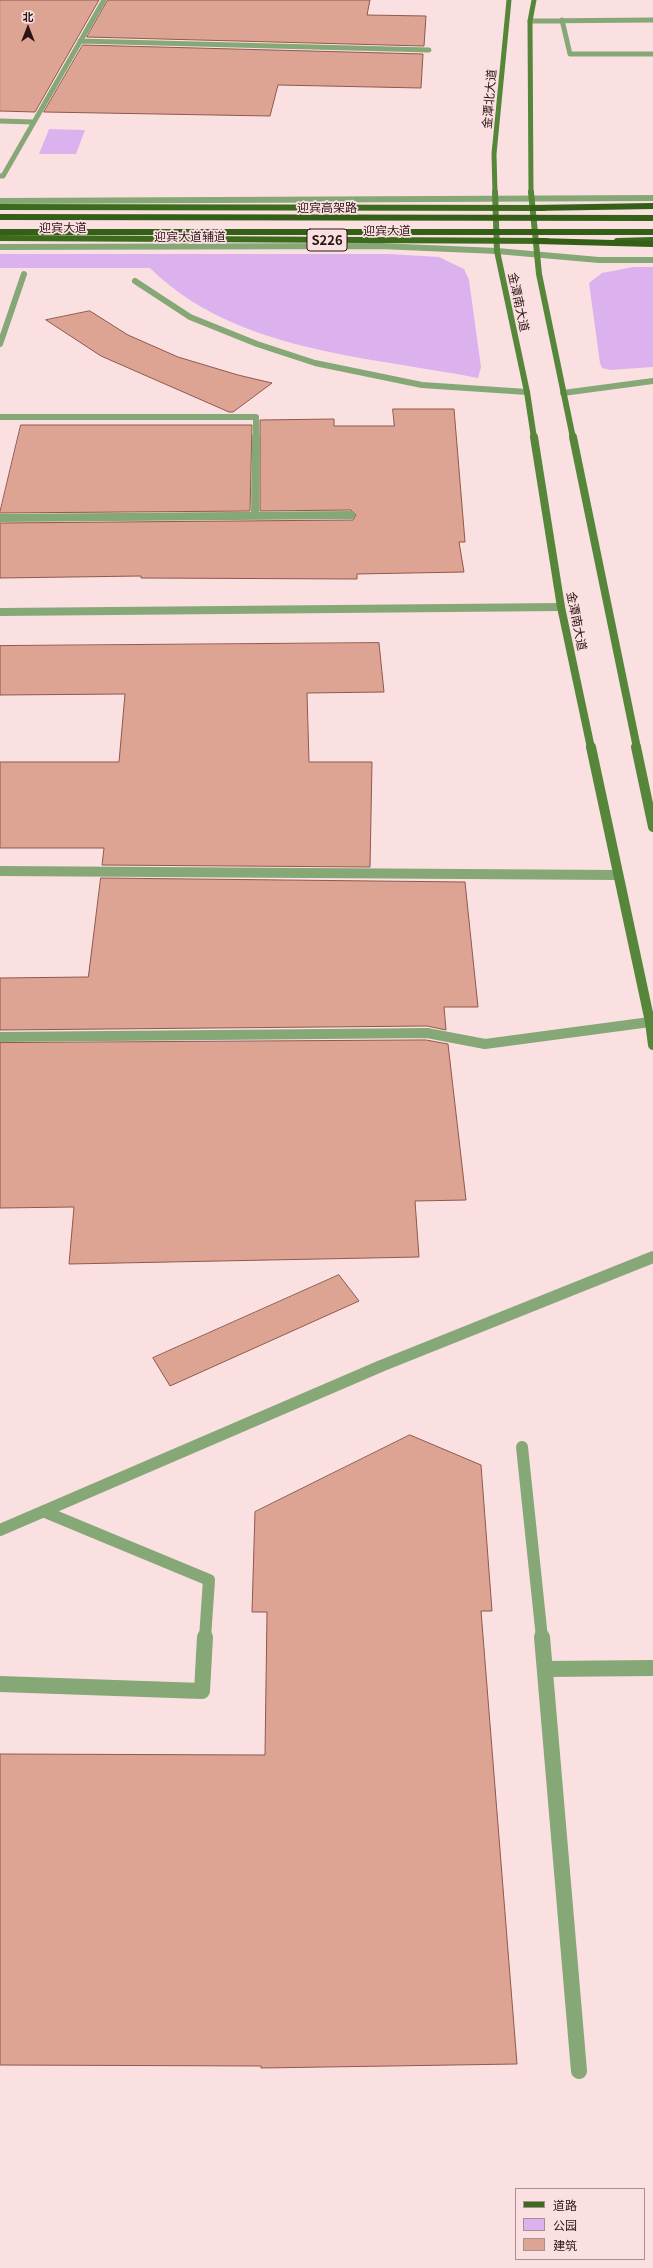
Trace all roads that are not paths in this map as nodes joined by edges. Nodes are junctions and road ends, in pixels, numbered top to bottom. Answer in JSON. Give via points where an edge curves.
{"nodes":[{"id":1,"x":104,"y":0,"type":"edge"},
{"id":2,"x":509,"y":0,"type":"edge"},
{"id":3,"x":534,"y":0,"type":"edge"},
{"id":4,"x":562,"y":20,"type":"junction"},
{"id":5,"x":653,"y":20,"type":"edge"},
{"id":6,"x":530,"y":21,"type":"junction"},
{"id":7,"x":80,"y":41,"type":"junction"},
{"id":8,"x":429,"y":50,"type":"dead end"},
{"id":9,"x":653,"y":54,"type":"edge"},
{"id":10,"x":0,"y":121,"type":"edge"},
{"id":11,"x":33,"y":122,"type":"junction"},
{"id":12,"x":0,"y":176,"type":"edge"},
{"id":13,"x":653,"y":198,"type":"edge"},
{"id":14,"x":532,"y":199,"type":"junction"},
{"id":15,"x":0,"y":201,"type":"edge"},
{"id":16,"x":497,"y":204,"type":"junction"},
{"id":17,"x":0,"y":207,"type":"edge"},
{"id":18,"x":533,"y":208,"type":"junction"},
{"id":19,"x":653,"y":208,"type":"edge"},
{"id":20,"x":0,"y":217,"type":"edge"},
{"id":21,"x":653,"y":218,"type":"edge"},
{"id":22,"x":0,"y":232,"type":"edge"},
{"id":23,"x":653,"y":232,"type":"edge"},
{"id":24,"x":0,"y":238,"type":"edge"},
{"id":25,"x":497,"y":240,"type":"junction"},
{"id":26,"x":653,"y":240,"type":"edge"},
{"id":27,"x":536,"y":241,"type":"junction"},
{"id":28,"x":653,"y":244,"type":"edge"},
{"id":29,"x":0,"y":247,"type":"edge"},
{"id":30,"x":497,"y":251,"type":"junction"},
{"id":31,"x":538,"y":254,"type":"junction"},
{"id":32,"x":653,"y":260,"type":"edge"},
{"id":33,"x":24,"y":274,"type":"dead end"},
{"id":34,"x":135,"y":281,"type":"dead end"},
{"id":35,"x":0,"y":344,"type":"edge"},
{"id":36,"x":653,"y":381,"type":"edge"},
{"id":37,"x":527,"y":392,"type":"junction"},
{"id":38,"x":563,"y":393,"type":"junction"},
{"id":39,"x":0,"y":417,"type":"edge"},
{"id":40,"x":255,"y":516,"type":"junction"},
{"id":41,"x":351,"y":516,"type":"dead end"},
{"id":42,"x":0,"y":518,"type":"edge"},
{"id":43,"x":561,"y":607,"type":"junction"},
{"id":44,"x":0,"y":612,"type":"edge"},
{"id":45,"x":653,"y":827,"type":"edge"},
{"id":46,"x":0,"y":871,"type":"edge"},
{"id":47,"x":618,"y":875,"type":"junction"},
{"id":48,"x":650,"y":1022,"type":"junction"},
{"id":49,"x":0,"y":1036,"type":"edge"},
{"id":50,"x":653,"y":1045,"type":"edge"},
{"id":51,"x":653,"y":1257,"type":"edge"},
{"id":52,"x":522,"y":1446,"type":"dead end"},
{"id":53,"x":45,"y":1512,"type":"junction"},
{"id":54,"x":0,"y":1530,"type":"edge"},
{"id":55,"x":653,"y":1668,"type":"edge"},
{"id":56,"x":545,"y":1669,"type":"junction"},
{"id":57,"x":0,"y":1684,"type":"edge"},
{"id":58,"x":579,"y":2071,"type":"dead end"}],
"edges":[{"from":1,"to":7,"type":"street"},
{"from":2,"to":16,"type":"main road","name":"金潭北大道","via":[[494,154]]},
{"from":3,"to":6,"type":"main road"},
{"from":4,"to":5,"type":"street"},
{"from":4,"to":6,"type":"street"},
{"from":4,"to":9,"type":"street","via":[[570,54]]},
{"from":6,"to":14,"type":"main road"},
{"from":7,"to":8,"type":"street"},
{"from":7,"to":11,"type":"street"},
{"from":10,"to":11,"type":"street"},
{"from":11,"to":12,"type":"street","via":[[3,176]]},
{"from":13,"to":14,"type":"street"},
{"from":14,"to":16,"type":"street"},
{"from":14,"to":18,"type":"main road","name":"金潭南大道"},
{"from":15,"to":16,"type":"street"},
{"from":16,"to":17,"type":"main road","name":"迎宾大道","number":"S226"},
{"from":16,"to":18,"type":"main road","name":"迎宾大道","number":"S226"},
{"from":16,"to":25,"type":"main road","name":"金潭南大道"},
{"from":18,"to":19,"type":"main road","name":"迎宾大道","number":"S226"},
{"from":18,"to":27,"type":"main road","name":"金潭南大道"},
{"from":20,"to":21,"type":"highway","name":"迎宾高架路","bridge":true},
{"from":22,"to":23,"type":"highway","name":"迎宾高架路","bridge":true},
{"from":24,"to":25,"type":"main road","name":"迎宾大道","number":"S226"},
{"from":25,"to":27,"type":"main road","name":"迎宾大道","number":"S226"},
{"from":25,"to":30,"type":"main road","name":"金潭南大道"},
{"from":26,"to":27,"type":"main road","name":"迎宾大道","number":"S226"},
{"from":27,"to":28,"type":"highway"},
{"from":27,"to":31,"type":"main road","name":"金潭南大道"},
{"from":29,"to":30,"type":"street","name":"迎宾大道辅道","via":[[380,246]]},
{"from":30,"to":31,"type":"street","name":"迎宾大道辅道"},
{"from":30,"to":37,"type":"main road","name":"金潭南大道"},
{"from":31,"to":32,"type":"street","name":"迎宾大道辅道","via":[[599,260]]},
{"from":31,"to":38,"type":"main road","name":"金潭南大道","via":[[539,274]]},
{"from":33,"to":35,"type":"street"},
{"from":34,"to":37,"type":"street","via":[[190,317],[257,344],[316,363],[422,385]]},
{"from":36,"to":38,"type":"street"},
{"from":37,"to":43,"type":"main road","name":"金潭南大道"},
{"from":38,"to":45,"type":"main road","name":"金潭南大道"},
{"from":39,"to":40,"type":"street","via":[[256,417]]},
{"from":40,"to":41,"type":"street"},
{"from":40,"to":42,"type":"street"},
{"from":43,"to":44,"type":"street"},
{"from":43,"to":47,"type":"main road","name":"金潭南大道"},
{"from":46,"to":47,"type":"street"},
{"from":47,"to":48,"type":"main road","name":"金潭南大道"},
{"from":48,"to":49,"type":"street","via":[[485,1044],[427,1033]]},
{"from":48,"to":50,"type":"main road","name":"金潭南大道"},
{"from":51,"to":53,"type":"street","via":[[381,1366]]},
{"from":52,"to":56,"type":"street"},
{"from":53,"to":54,"type":"street"},
{"from":53,"to":57,"type":"street","via":[[209,1580],[202,1691]]},
{"from":55,"to":56,"type":"street"},
{"from":56,"to":58,"type":"street"}]}
